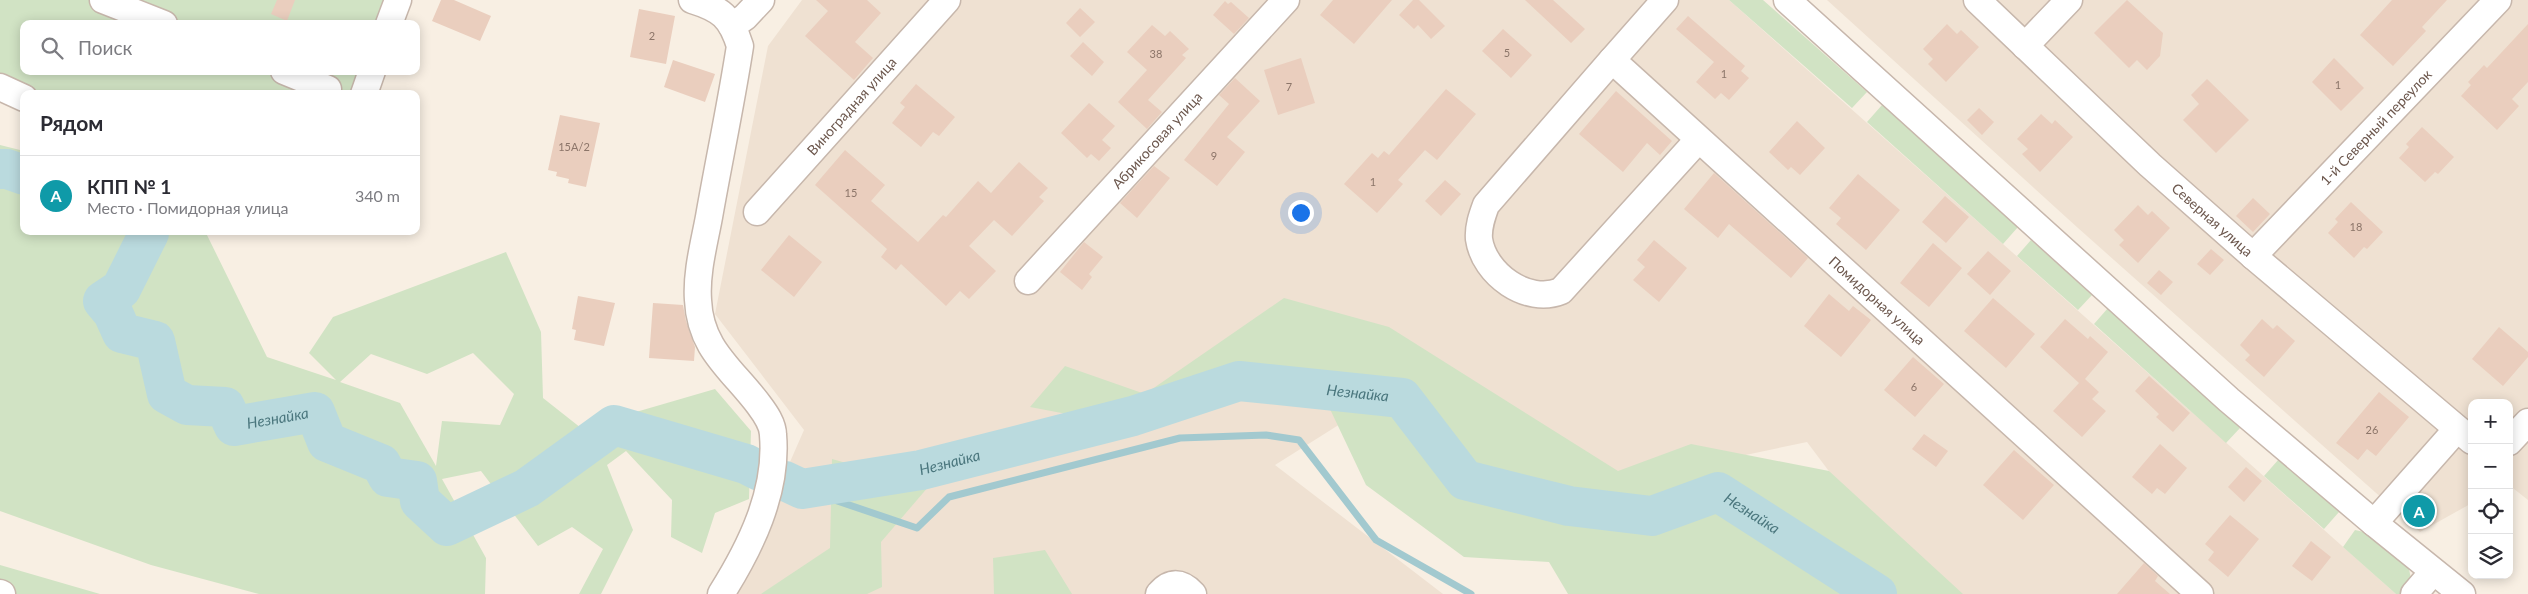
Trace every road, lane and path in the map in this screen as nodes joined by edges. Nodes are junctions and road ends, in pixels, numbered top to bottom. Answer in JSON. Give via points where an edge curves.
{"nodes":[{"id":1,"x":103,"y":0,"type":"edge"},
{"id":2,"x":398,"y":0,"type":"edge"},
{"id":3,"x":692,"y":0,"type":"edge"},
{"id":4,"x":761,"y":0,"type":"edge"},
{"id":5,"x":947,"y":0,"type":"edge"},
{"id":6,"x":1286,"y":0,"type":"edge"},
{"id":7,"x":1665,"y":0,"type":"edge"},
{"id":8,"x":1787,"y":0,"type":"edge"},
{"id":9,"x":1977,"y":0,"type":"edge"},
{"id":10,"x":2069,"y":0,"type":"edge"},
{"id":11,"x":2498,"y":0,"type":"edge"},
{"id":12,"x":160,"y":15,"type":"edge"},
{"id":13,"x":390,"y":20,"type":"edge"},
{"id":14,"x":732,"y":26,"type":"junction"},
{"id":15,"x":2025,"y":46,"type":"junction"},
{"id":16,"x":1612,"y":60,"type":"junction"},
{"id":17,"x":294,"y":75,"type":"edge"},
{"id":18,"x":371,"y":75,"type":"edge"},
{"id":19,"x":0,"y":88,"type":"edge"},
{"id":20,"x":328,"y":89,"type":"dead end"},
{"id":21,"x":365,"y":90,"type":"edge"},
{"id":22,"x":20,"y":96,"type":"edge"},
{"id":23,"x":1698,"y":140,"type":"junction"},
{"id":24,"x":757,"y":212,"type":"dead end"},
{"id":25,"x":2253,"y":256,"type":"junction"},
{"id":26,"x":1028,"y":281,"type":"dead end"},
{"id":27,"x":2528,"y":422,"type":"edge"},
{"id":28,"x":2465,"y":435,"type":"edge"},
{"id":29,"x":2513,"y":438,"type":"edge"},
{"id":30,"x":2374,"y":523,"type":"junction"},
{"id":31,"x":2433,"y":572,"type":"junction"},
{"id":32,"x":721,"y":594,"type":"edge"},
{"id":33,"x":1159,"y":594,"type":"edge"},
{"id":34,"x":1193,"y":594,"type":"edge"},
{"id":35,"x":2200,"y":594,"type":"edge"},
{"id":36,"x":2414,"y":594,"type":"edge"},
{"id":37,"x":2462,"y":594,"type":"edge"}],
"edges":[{"from":1,"to":12,"type":"street"},
{"from":2,"to":13,"type":"street"},
{"from":3,"to":14,"type":"street","via":[[714,7],[726,16]]},
{"from":4,"to":14,"type":"street"},
{"from":5,"to":24,"type":"street","name":"Виноградная улица"},
{"from":6,"to":26,"type":"street","name":"Абрикосовая улица"},
{"from":7,"to":16,"type":"street"},
{"from":8,"to":30,"type":"street","via":[[2215,387]]},
{"from":9,"to":15,"type":"street","name":"Северная улица"},
{"from":10,"to":15,"type":"street"},
{"from":11,"to":25,"type":"street","name":"1-й Северный переулок"},
{"from":14,"to":32,"type":"street","via":[[740,46],[701,260],[698,310],[707,340],[716,356],[759,404],[774,434],[772,466],[762,514]]},
{"from":15,"to":25,"type":"street","name":"Северная улица"},
{"from":16,"to":23,"type":"street","name":"Помидорная улица"},
{"from":16,"to":23,"type":"street","via":[[1486,205],[1479,237],[1484,257],[1495,271],[1512,285],[1528,292],[1544,295],[1561,291]]},
{"from":17,"to":20,"type":"street"},
{"from":18,"to":21,"type":"street"},
{"from":19,"to":22,"type":"street"},
{"from":23,"to":35,"type":"street","name":"Помидорная улица"},
{"from":25,"to":28,"type":"street","name":"Северная улица"},
{"from":27,"to":29,"type":"street"},
{"from":28,"to":30,"type":"street"},
{"from":30,"to":31,"type":"street"},
{"from":31,"to":36,"type":"street"},
{"from":31,"to":37,"type":"street"},
{"from":33,"to":34,"type":"street","via":[[1174,583],[1181,584]]}]}
